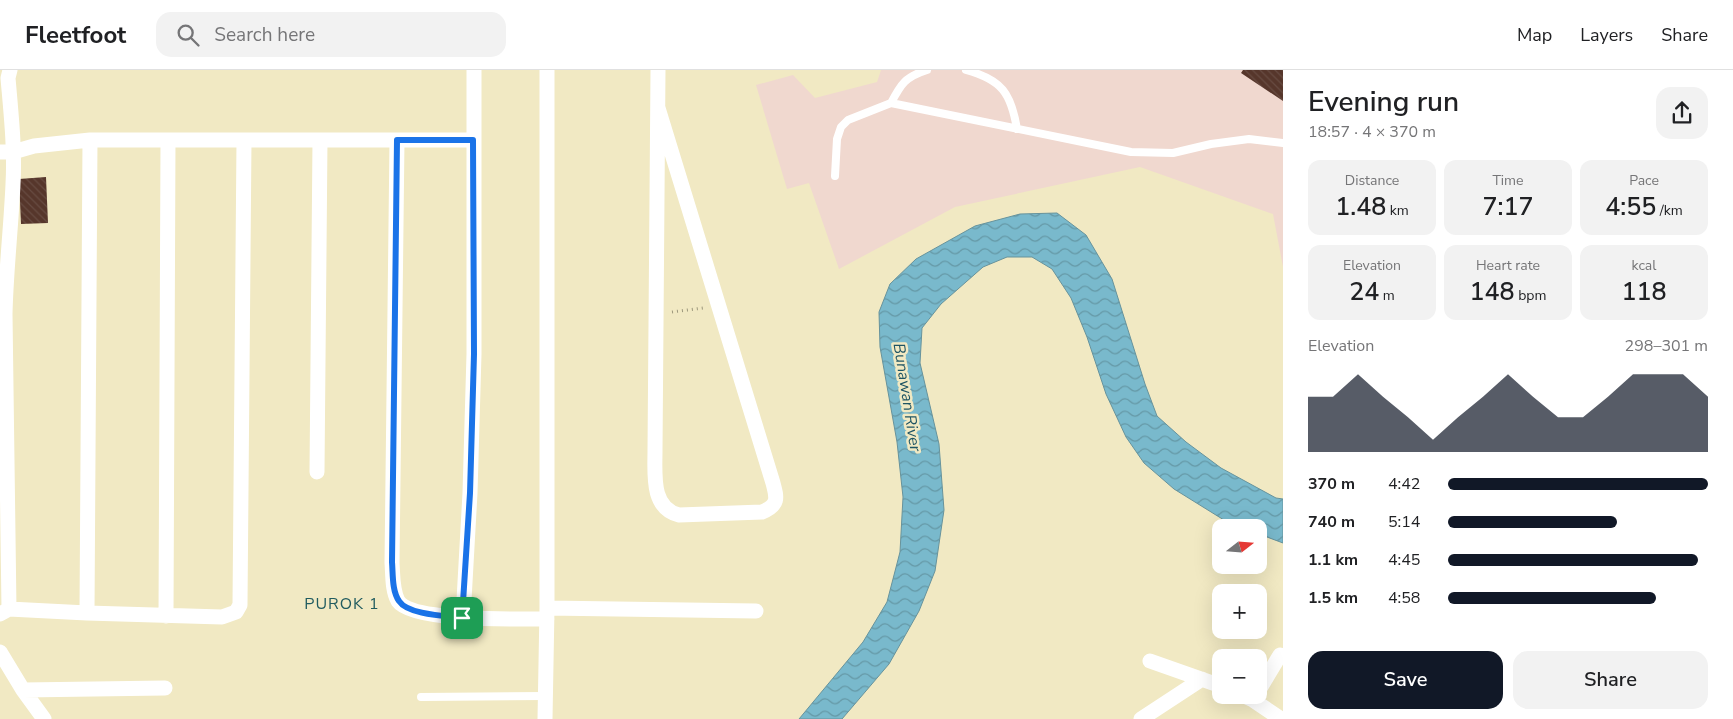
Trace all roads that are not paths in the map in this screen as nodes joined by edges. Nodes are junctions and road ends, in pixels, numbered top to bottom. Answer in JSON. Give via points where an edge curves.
{"nodes":[{"id":1,"x":474,"y":70,"type":"edge"},
{"id":2,"x":547,"y":70,"type":"edge"},
{"id":3,"x":658,"y":70,"type":"edge"},
{"id":4,"x":927,"y":70,"type":"edge"},
{"id":5,"x":966,"y":70,"type":"edge"},
{"id":6,"x":6,"y":75,"type":"edge"},
{"id":7,"x":891,"y":103,"type":"junction"},
{"id":8,"x":658,"y":108,"type":"junction"},
{"id":9,"x":1017,"y":129,"type":"junction"},
{"id":10,"x":90,"y":140,"type":"junction"},
{"id":11,"x":168,"y":140,"type":"junction"},
{"id":12,"x":244,"y":140,"type":"junction"},
{"id":13,"x":320,"y":140,"type":"junction"},
{"id":14,"x":397,"y":140,"type":"junction"},
{"id":15,"x":473,"y":140,"type":"junction"},
{"id":16,"x":1283,"y":143,"type":"edge"},
{"id":17,"x":6,"y":152,"type":"edge"},
{"id":18,"x":835,"y":176,"type":"dead end"},
{"id":19,"x":4,"y":236,"type":"edge"},
{"id":20,"x":4,"y":469,"type":"edge"},
{"id":21,"x":317,"y":472,"type":"dead end"},
{"id":22,"x":5,"y":611,"type":"edge"},
{"id":23,"x":756,"y":611,"type":"dead end"},
{"id":24,"x":87,"y":613,"type":"junction"},
{"id":25,"x":547,"y":614,"type":"junction"},
{"id":26,"x":166,"y":616,"type":"junction"},
{"id":27,"x":462,"y":618,"type":"junction"},
{"id":28,"x":0,"y":652,"type":"edge"},
{"id":29,"x":1280,"y":655,"type":"dead end"},
{"id":30,"x":1150,"y":661,"type":"dead end"},
{"id":31,"x":1267,"y":674,"type":"edge"},
{"id":32,"x":1202,"y":679,"type":"junction"},
{"id":33,"x":1212,"y":683,"type":"edge"},
{"id":34,"x":166,"y":688,"type":"dead end"},
{"id":35,"x":23,"y":690,"type":"junction"},
{"id":36,"x":421,"y":696,"type":"dead end"},
{"id":37,"x":546,"y":696,"type":"junction"},
{"id":38,"x":1263,"y":704,"type":"edge"},
{"id":39,"x":44,"y":719,"type":"edge"},
{"id":40,"x":545,"y":719,"type":"edge"},
{"id":41,"x":1141,"y":719,"type":"edge"},
{"id":42,"x":1281,"y":719,"type":"edge"}],
"edges":[{"from":1,"to":15,"type":"street"},
{"from":2,"to":25,"type":"street"},
{"from":3,"to":8,"type":"street"},
{"from":4,"to":7,"type":"lane","via":[[907,78]]},
{"from":5,"to":9,"type":"lane","via":[[997,83],[1008,96]]},
{"from":6,"to":17,"type":"street"},
{"from":7,"to":9,"type":"lane"},
{"from":7,"to":18,"type":"lane","via":[[848,120],[841,127],[837,139]]},
{"from":8,"to":8,"type":"street","via":[[656,491],[662,506],[679,515],[762,512],[775,504],[776,495]]},
{"from":9,"to":16,"type":"lane","via":[[1131,152],[1173,153],[1249,139]]},
{"from":10,"to":11,"type":"street"},
{"from":10,"to":17,"type":"street"},
{"from":10,"to":24,"type":"street"},
{"from":11,"to":12,"type":"street"},
{"from":11,"to":26,"type":"street"},
{"from":12,"to":13,"type":"street"},
{"from":12,"to":26,"type":"street","via":[[240,605],[236,612],[222,617]]},
{"from":13,"to":14,"type":"street"},
{"from":13,"to":21,"type":"street"},
{"from":14,"to":15,"type":"street"},
{"from":14,"to":27,"type":"street","via":[[392,562],[395,591],[404,606]]},
{"from":15,"to":27,"type":"street","via":[[474,354]]},
{"from":17,"to":19,"type":"street","via":[[13,184]]},
{"from":19,"to":20,"type":"street"},
{"from":20,"to":22,"type":"street"},
{"from":22,"to":24,"type":"street"},
{"from":23,"to":25,"type":"street"},
{"from":24,"to":26,"type":"street"},
{"from":25,"to":27,"type":"street"},
{"from":25,"to":37,"type":"street"},
{"from":28,"to":35,"type":"street"},
{"from":29,"to":31,"type":"street"},
{"from":30,"to":32,"type":"street"},
{"from":32,"to":33,"type":"street"},
{"from":32,"to":41,"type":"street"},
{"from":34,"to":35,"type":"street"},
{"from":35,"to":39,"type":"street"},
{"from":36,"to":37,"type":"lane"},
{"from":37,"to":40,"type":"street"},
{"from":38,"to":42,"type":"street"}]}
